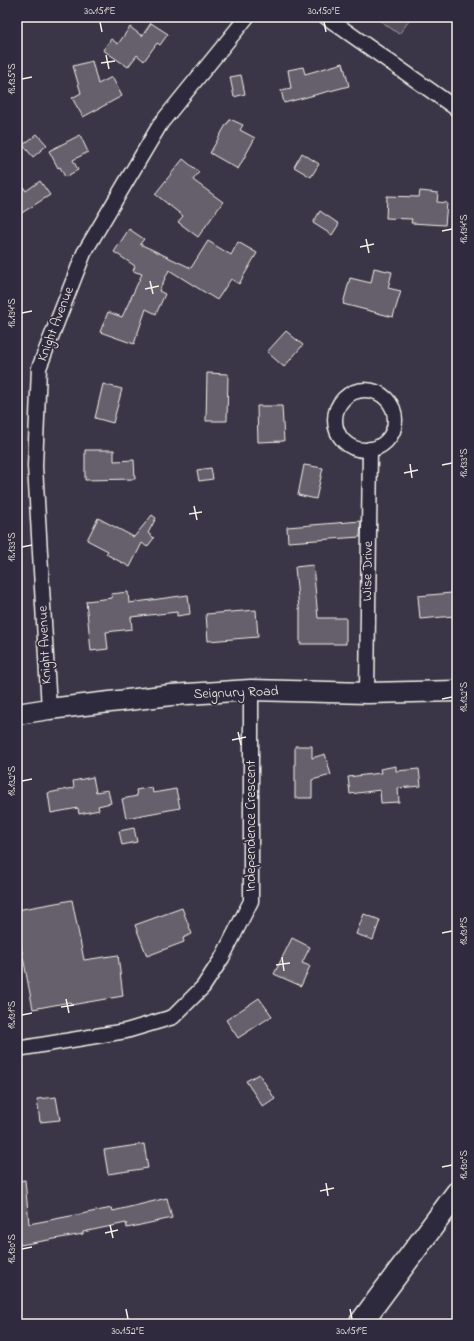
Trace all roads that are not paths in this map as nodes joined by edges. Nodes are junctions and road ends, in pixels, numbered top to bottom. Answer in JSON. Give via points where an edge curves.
{"nodes":[{"id":1,"x":247,"y":17,"type":"edge"},
{"id":2,"x":326,"y":17,"type":"edge"},
{"id":3,"x":457,"y":109,"type":"edge"},
{"id":4,"x":370,"y":449,"type":"junction"},
{"id":5,"x":251,"y":690,"type":"junction"},
{"id":6,"x":457,"y":692,"type":"edge"},
{"id":7,"x":367,"y":693,"type":"junction"},
{"id":8,"x":48,"y":709,"type":"junction"},
{"id":9,"x":17,"y":714,"type":"edge"},
{"id":10,"x":17,"y":1049,"type":"edge"},
{"id":11,"x":457,"y":1193,"type":"edge"},
{"id":12,"x":360,"y":1324,"type":"edge"}],
"edges":[{"from":1,"to":8,"type":"street","name":"Knight Avenue","via":[[156,130],[84,253],[39,368],[35,466]]},
{"from":2,"to":3,"type":"street"},
{"from":4,"to":4,"type":"street","via":[[388,440],[396,422],[395,411],[383,395],[364,390],[354,392],[339,404],[335,423],[343,440],[351,446]]},
{"from":4,"to":7,"type":"street","name":"Wise Drive"},
{"from":5,"to":7,"type":"main road","name":"Seignury Road"},
{"from":5,"to":8,"type":"main road","name":"Seignury Road","via":[[171,695]]},
{"from":5,"to":10,"type":"street","name":"Independence Crescent","via":[[251,901],[222,958],[203,987],[173,1017],[126,1031]]},
{"from":6,"to":7,"type":"main road","name":"Seignury Road"},
{"from":8,"to":9,"type":"main road","name":"Seignury Road"},
{"from":11,"to":12,"type":"highway"}]}
